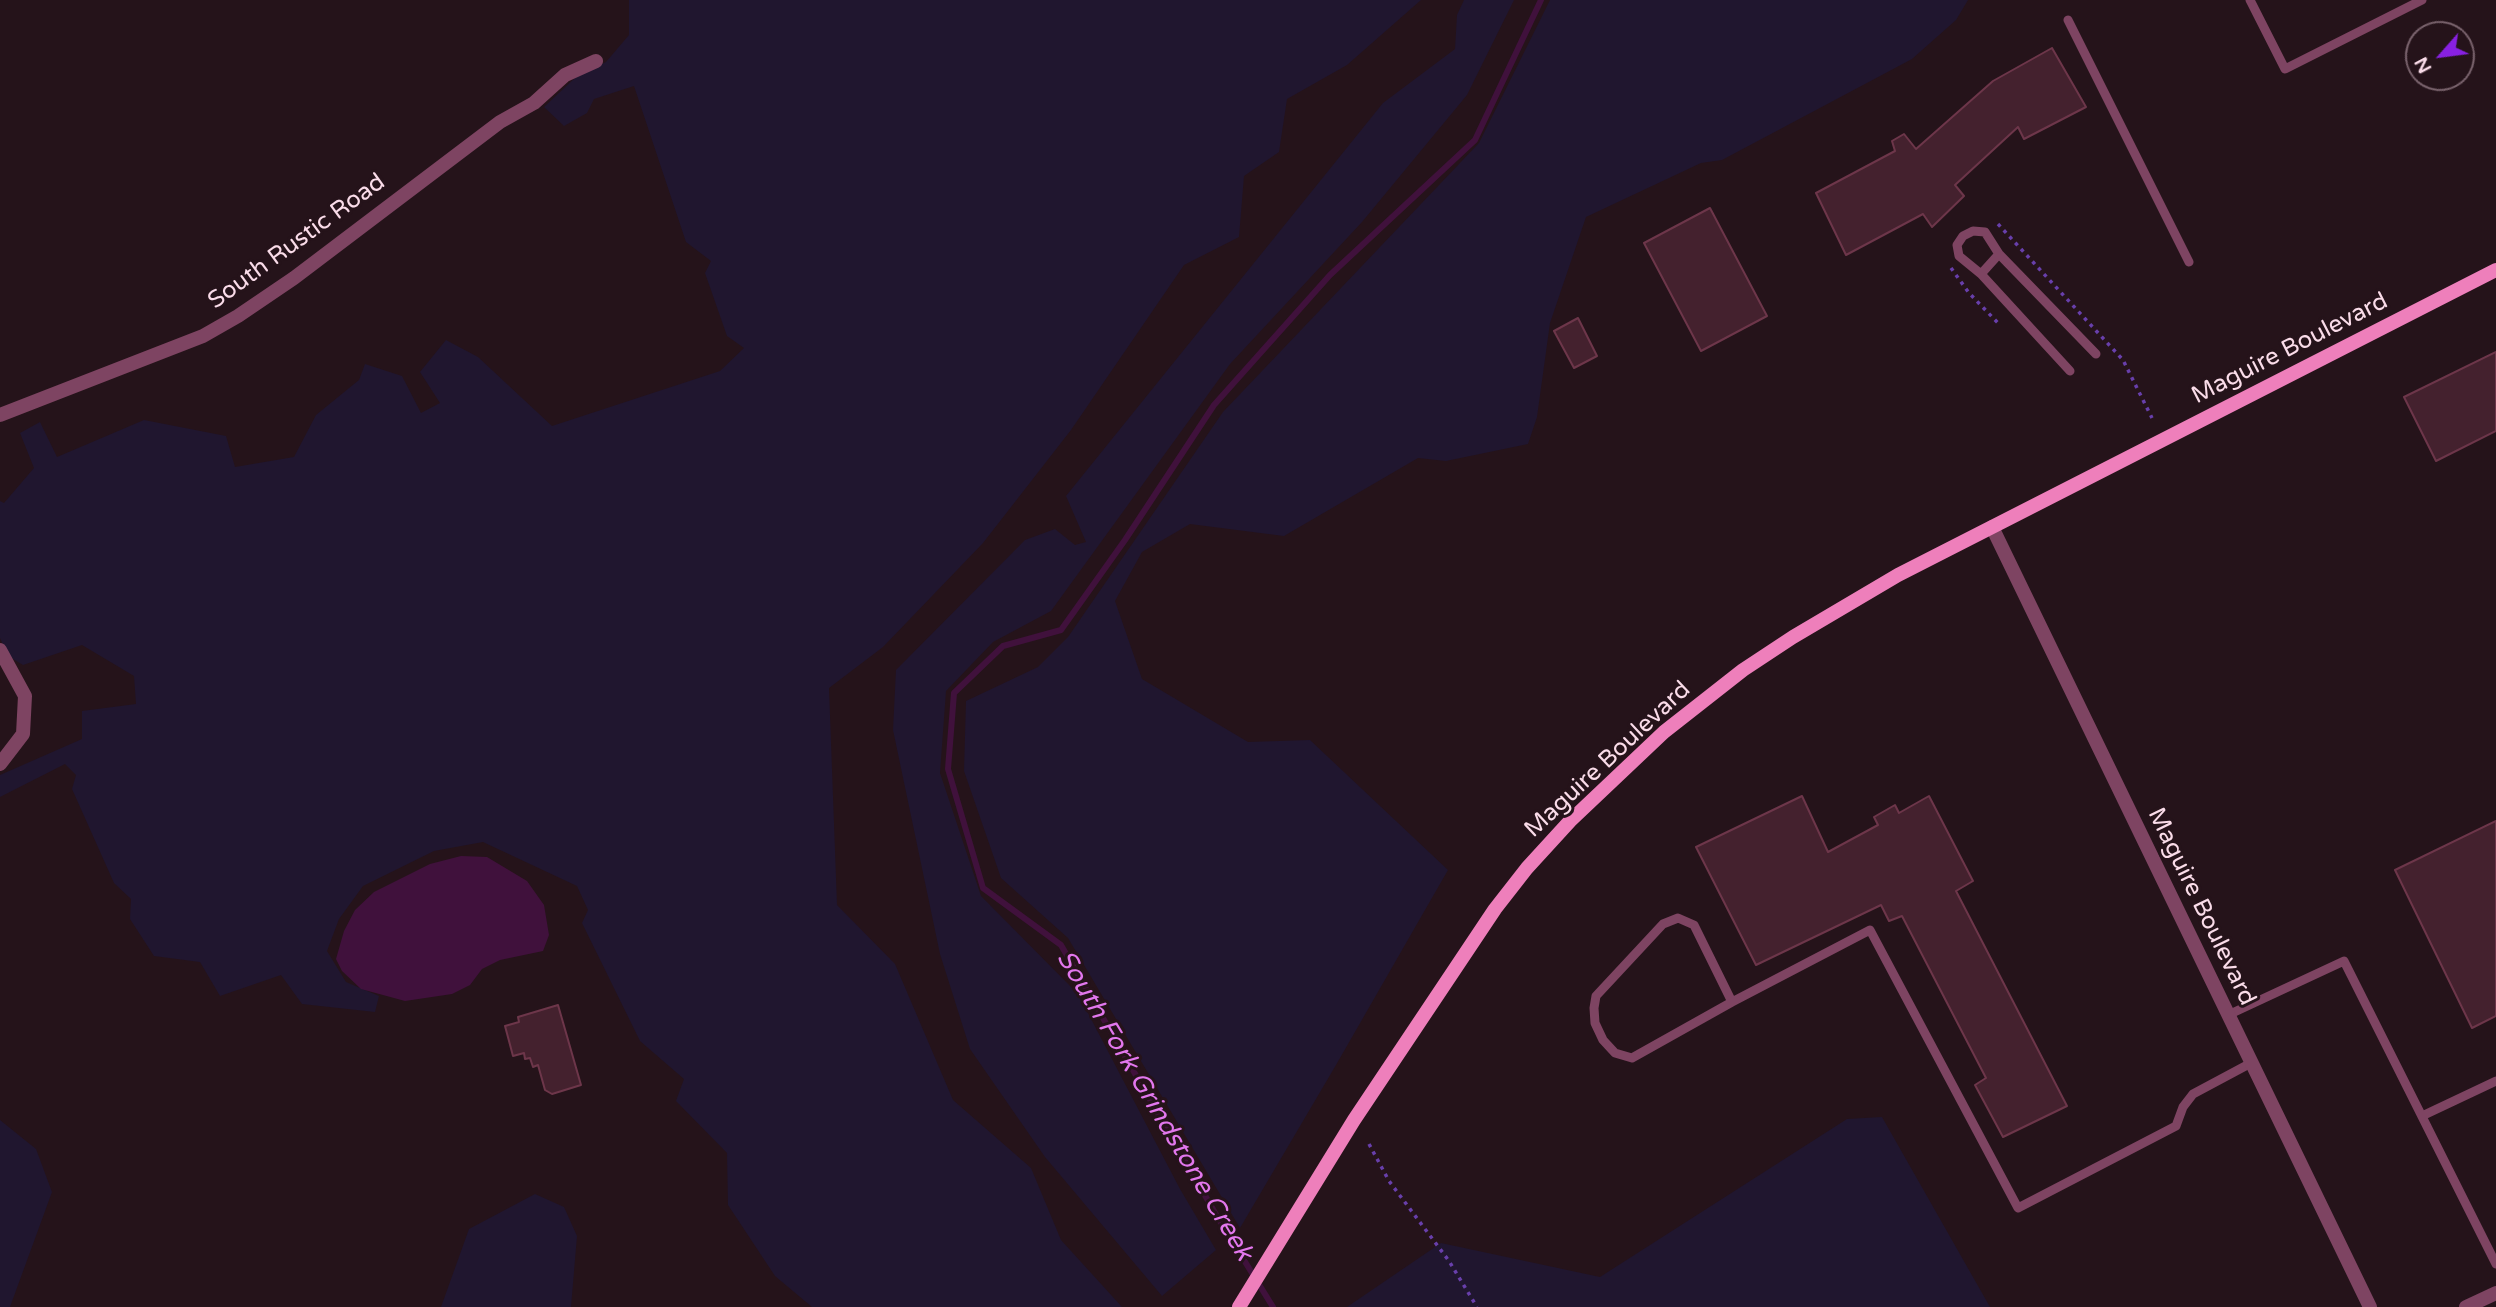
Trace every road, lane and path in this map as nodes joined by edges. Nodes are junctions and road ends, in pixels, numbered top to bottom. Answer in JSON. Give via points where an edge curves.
{"nodes":[{"id":1,"x":2250,"y":0,"type":"edge"},
{"id":2,"x":2422,"y":0,"type":"edge"},
{"id":3,"x":2068,"y":20,"type":"dead end"},
{"id":4,"x":596,"y":61,"type":"dead end"},
{"id":5,"x":1999,"y":254,"type":"junction"},
{"id":6,"x":2189,"y":262,"type":"dead end"},
{"id":7,"x":2496,"y":270,"type":"edge"},
{"id":8,"x":1981,"y":274,"type":"junction"},
{"id":9,"x":2096,"y":354,"type":"dead end"},
{"id":10,"x":2070,"y":371,"type":"dead end"},
{"id":11,"x":0,"y":415,"type":"edge"},
{"id":12,"x":1992,"y":527,"type":"junction"},
{"id":13,"x":0,"y":650,"type":"edge"},
{"id":14,"x":0,"y":764,"type":"edge"},
{"id":15,"x":1732,"y":1002,"type":"junction"},
{"id":16,"x":2228,"y":1015,"type":"junction"},
{"id":17,"x":2251,"y":1063,"type":"junction"},
{"id":18,"x":2496,"y":1081,"type":"edge"},
{"id":19,"x":2422,"y":1116,"type":"junction"},
{"id":20,"x":1369,"y":1144,"type":"dead end"},
{"id":21,"x":2496,"y":1264,"type":"edge"},
{"id":22,"x":2496,"y":1293,"type":"edge"},
{"id":23,"x":1238,"y":1307,"type":"edge"},
{"id":24,"x":1477,"y":1307,"type":"edge"},
{"id":25,"x":2370,"y":1307,"type":"edge"},
{"id":26,"x":2466,"y":1307,"type":"edge"}],
"edges":[{"from":1,"to":2,"type":"lane","via":[[2284,69]]},
{"from":3,"to":6,"type":"lane"},
{"from":4,"to":11,"type":"street","name":"South Rustic Road","via":[[565,75],[534,103],[500,122],[238,316],[203,336]]},
{"from":5,"to":8,"type":"lane"},
{"from":5,"to":8,"type":"lane","via":[[1985,232],[1973,230],[1963,236],[1957,245],[1959,256]]},
{"from":5,"to":9,"type":"lane"},
{"from":7,"to":12,"type":"street","name":"Maguire Boulevard"},
{"from":8,"to":10,"type":"lane"},
{"from":12,"to":16,"type":"street","name":"Maguire Boulevard"},
{"from":12,"to":23,"type":"street","name":"Maguire Boulevard","via":[[1874,588],[1744,670],[1664,732],[1570,821],[1527,868],[1462,955]]},
{"from":13,"to":14,"type":"street","via":[[24,696],[23,734]]},
{"from":15,"to":15,"type":"lane","via":[[1632,1058],[1615,1053],[1595,1023],[1596,996],[1663,924],[1678,918],[1694,925]]},
{"from":15,"to":17,"type":"lane","via":[[1871,930],[2018,1208],[2176,1126],[2193,1094]]},
{"from":16,"to":17,"type":"street","name":"Maguire Boulevard"},
{"from":16,"to":19,"type":"lane","via":[[2344,961]]},
{"from":17,"to":25,"type":"street","name":"Maguire Boulevard"},
{"from":18,"to":19,"type":"lane"},
{"from":19,"to":21,"type":"lane"},
{"from":20,"to":24,"type":"path","via":[[1389,1181]]},
{"from":22,"to":26,"type":"street"}]}
